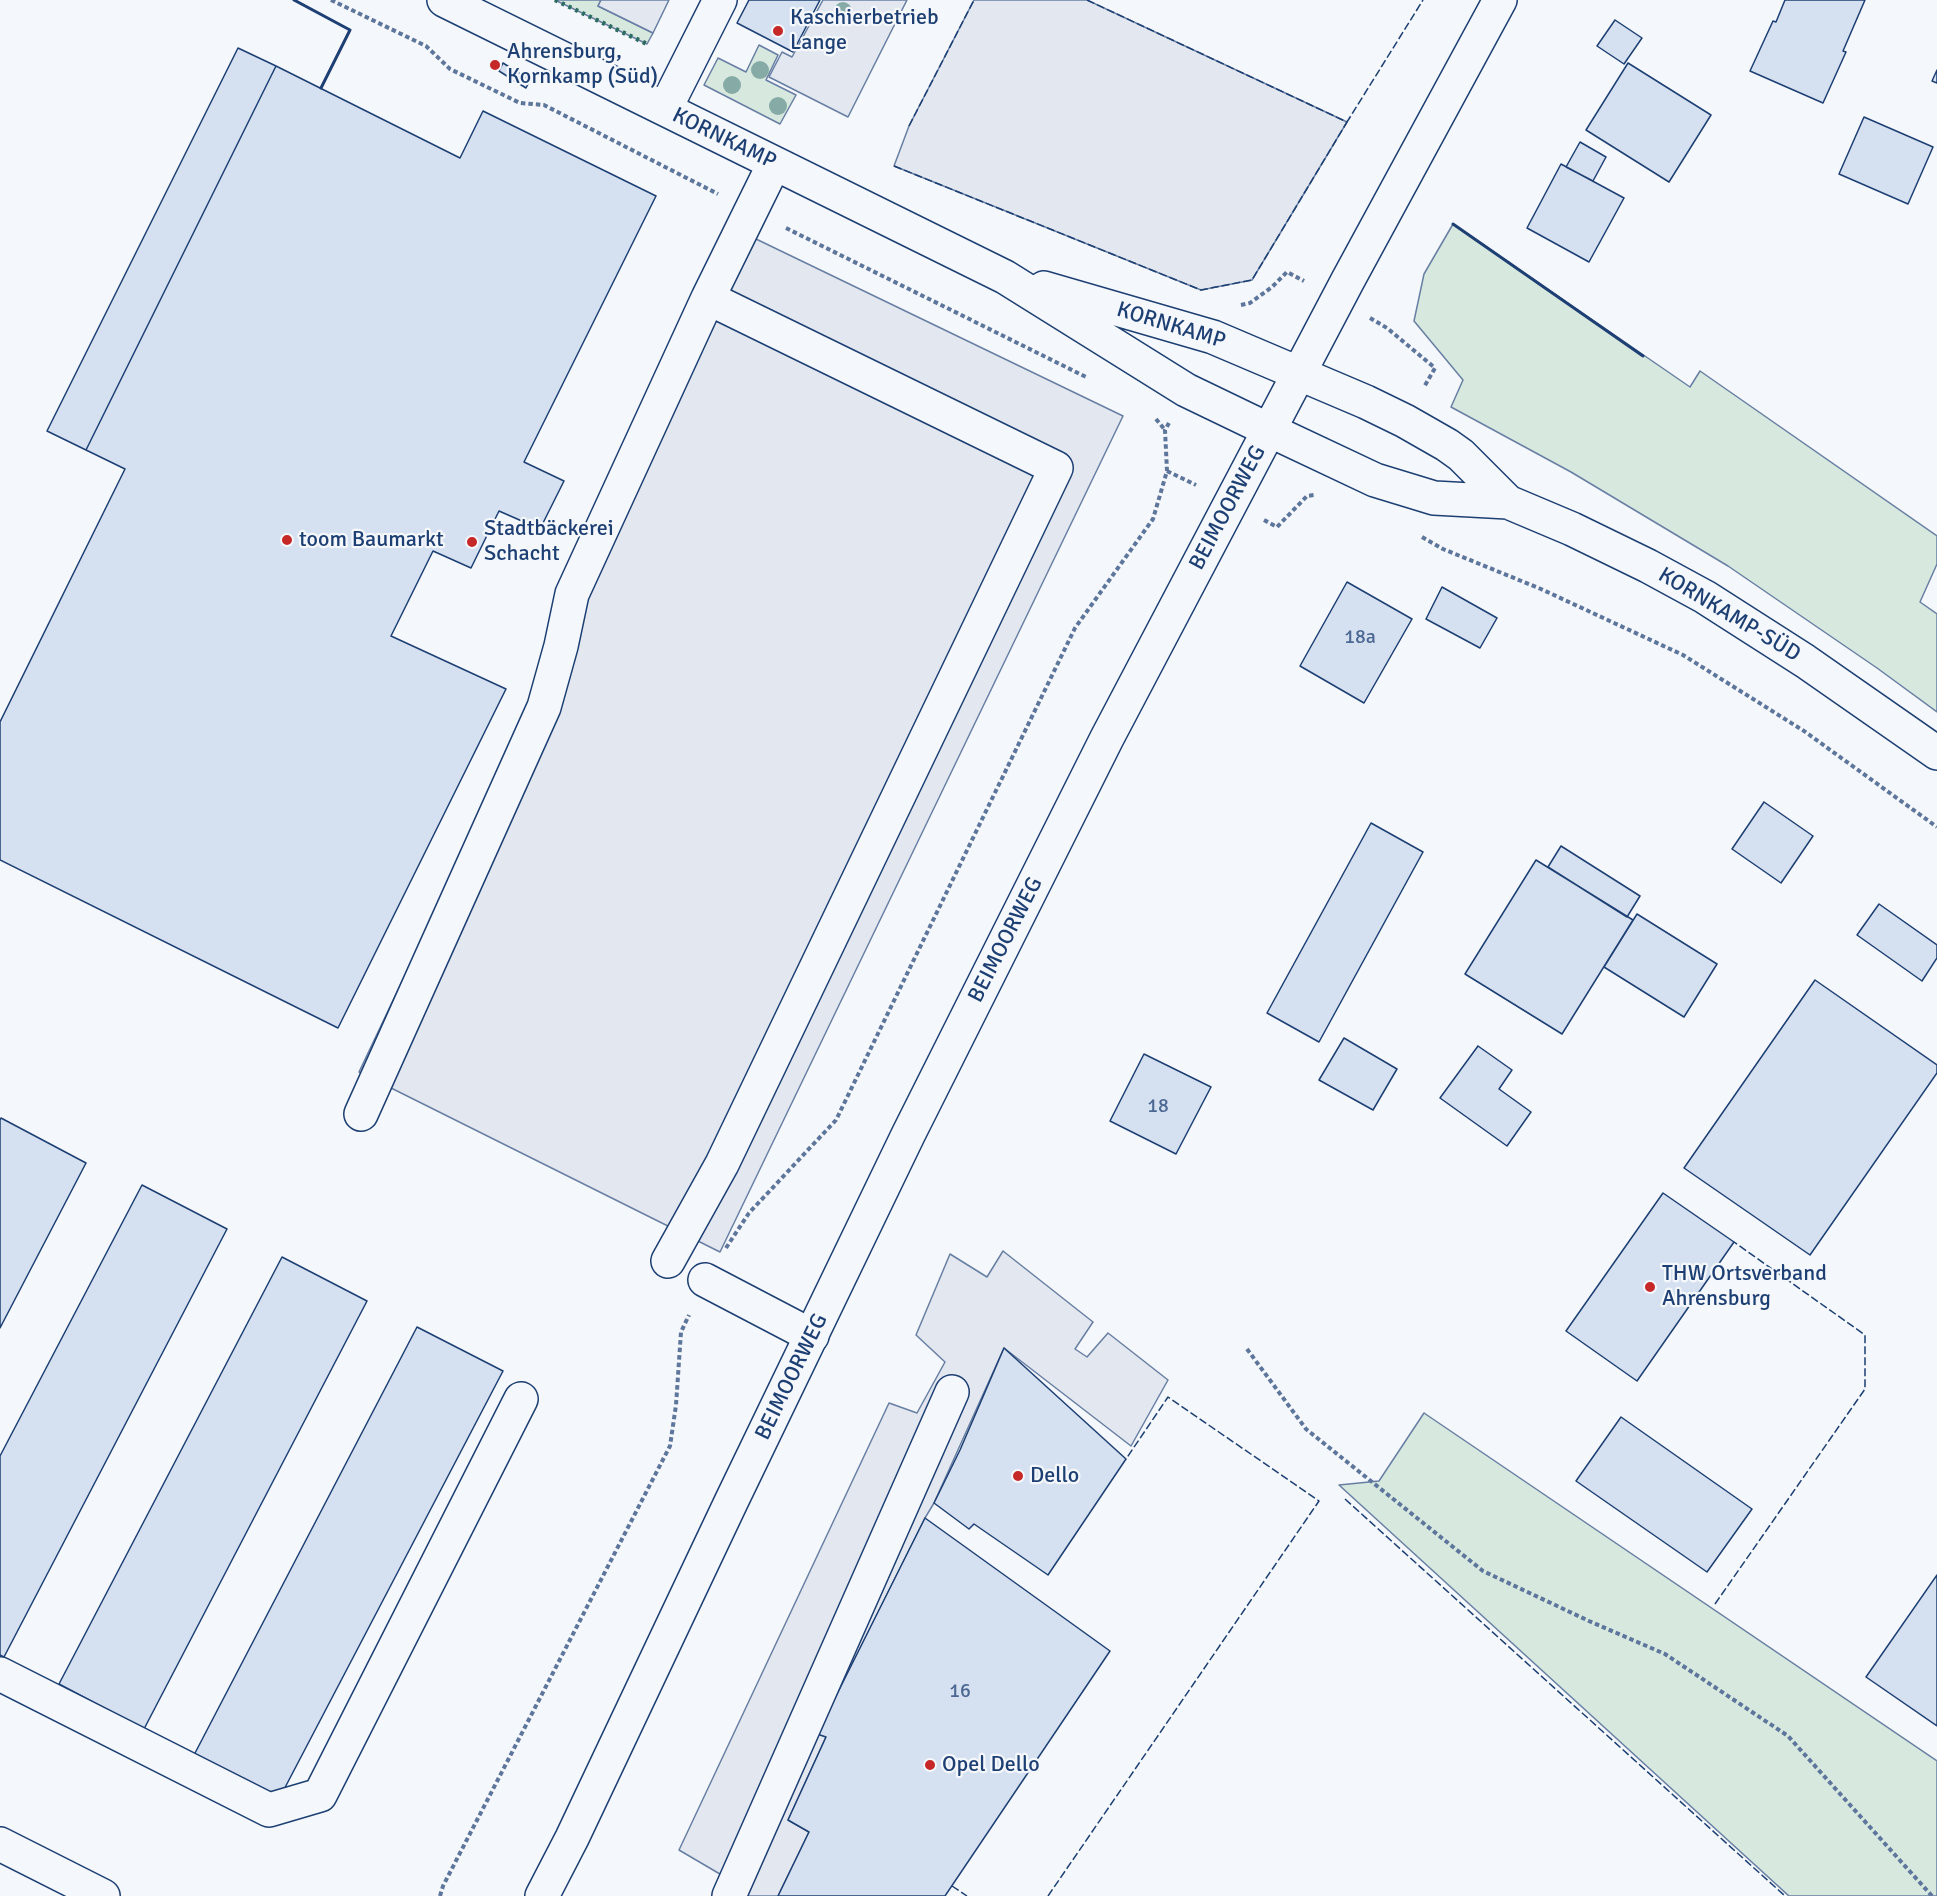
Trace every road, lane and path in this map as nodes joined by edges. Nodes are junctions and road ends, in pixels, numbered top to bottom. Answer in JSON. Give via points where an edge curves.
{"nodes":[{"id":1,"x":444,"y":0,"type":"edge"},
{"id":2,"x":696,"y":0,"type":"edge"},
{"id":3,"x":720,"y":0,"type":"edge"},
{"id":4,"x":1500,"y":0,"type":"edge"},
{"id":5,"x":656,"y":105,"type":"junction"},
{"id":6,"x":774,"y":164,"type":"junction"},
{"id":7,"x":1005,"y":277,"type":"junction"},
{"id":8,"x":708,"y":298,"type":"junction"},
{"id":9,"x":1338,"y":299,"type":"junction"},
{"id":10,"x":1434,"y":368,"type":"dead end"},
{"id":11,"x":1299,"y":373,"type":"junction"},
{"id":12,"x":1166,"y":430,"type":"dead end"},
{"id":13,"x":1269,"y":430,"type":"junction"},
{"id":14,"x":1318,"y":494,"type":"dead end"},
{"id":15,"x":1307,"y":496,"type":"dead end"},
{"id":16,"x":1508,"y":501,"type":"junction"},
{"id":17,"x":1416,"y":533,"type":"dead end"},
{"id":18,"x":1937,"y":753,"type":"edge"},
{"id":19,"x":1937,"y":827,"type":"edge"},
{"id":20,"x":361,"y":1114,"type":"dead end"},
{"id":21,"x":668,"y":1261,"type":"dead end"},
{"id":22,"x":705,"y":1280,"type":"junction"},
{"id":23,"x":812,"y":1336,"type":"junction"},
{"id":24,"x":1247,"y":1349,"type":"dead end"},
{"id":25,"x":952,"y":1392,"type":"dead end"},
{"id":26,"x":520,"y":1399,"type":"dead end"},
{"id":27,"x":0,"y":1674,"type":"edge"},
{"id":28,"x":0,"y":1844,"type":"edge"},
{"id":29,"x":103,"y":1896,"type":"edge"},
{"id":30,"x":440,"y":1896,"type":"edge"},
{"id":31,"x":542,"y":1896,"type":"edge"},
{"id":32,"x":729,"y":1896,"type":"edge"},
{"id":33,"x":1932,"y":1896,"type":"edge"}],
"edges":[{"from":1,"to":5,"type":"street","name":"KORNKAMP"},
{"from":2,"to":5,"type":"street"},
{"from":3,"to":5,"type":"street"},
{"from":4,"to":9,"type":"street","name":"BEIMOORWEG"},
{"from":5,"to":6,"type":"street","name":"KORNKAMP"},
{"from":6,"to":7,"type":"street","name":"KORNKAMP"},
{"from":6,"to":8,"type":"street"},
{"from":7,"to":11,"type":"street","name":"KORNKAMP","via":[[1213,337]]},
{"from":7,"to":13,"type":"street","name":"KORNKAMP","via":[[1186,390]]},
{"from":8,"to":20,"type":"street","via":[[572,594],[544,707]]},
{"from":8,"to":21,"type":"street","via":[[1056,468],[722,1164]]},
{"from":9,"to":10,"type":"path","via":[[1387,328]]},
{"from":9,"to":11,"type":"street","name":"BEIMOORWEG"},
{"from":11,"to":13,"type":"street","name":"BEIMOORWEG"},
{"from":11,"to":16,"type":"street","name":"KORNKAMP-SÜD","via":[[1405,421],[1447,445]]},
{"from":12,"to":22,"type":"path","via":[[1167,471],[1153,519],[1075,628],[836,1120],[749,1213]]},
{"from":13,"to":16,"type":"street","name":"KORNKAMP-SÜD","via":[[1376,480],[1434,498]]},
{"from":13,"to":23,"type":"street","name":"BEIMOORWEG","via":[[1091,770]]},
{"from":14,"to":15,"type":"path"},
{"from":16,"to":18,"type":"street","name":"KORNKAMP-SÜD","via":[[1705,597]]},
{"from":17,"to":19,"type":"path","via":[[1443,549],[1541,589],[1683,655],[1804,731]]},
{"from":22,"to":23,"type":"street"},
{"from":22,"to":30,"type":"path","via":[[681,1332],[670,1446]]},
{"from":23,"to":31,"type":"street","name":"BEIMOORWEG"},
{"from":24,"to":33,"type":"path","via":[[1306,1428],[1483,1571],[1665,1654],[1788,1736]]},
{"from":25,"to":32,"type":"street"},
{"from":26,"to":27,"type":"street","via":[[320,1795],[268,1810]]},
{"from":28,"to":29,"type":"street"}]}
